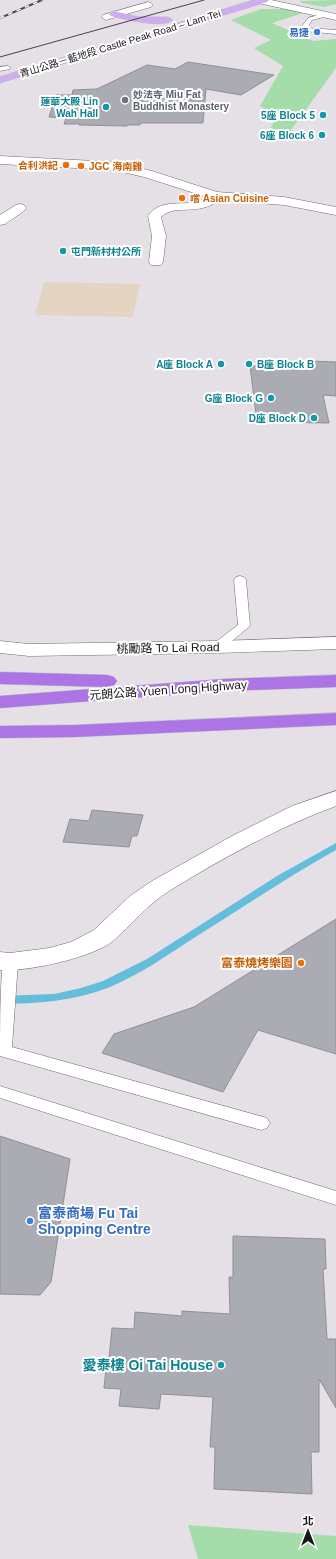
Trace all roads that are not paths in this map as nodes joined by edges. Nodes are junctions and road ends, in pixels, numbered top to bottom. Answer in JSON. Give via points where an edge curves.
{"nodes":[{"id":1,"x":238,"y":0,"type":"edge"},
{"id":2,"x":261,"y":0,"type":"edge"},
{"id":3,"x":148,"y":5,"type":"dead end"},
{"id":4,"x":326,"y":15,"type":"junction"},
{"id":5,"x":110,"y":16,"type":"joint"},
{"id":6,"x":336,"y":17,"type":"edge"},
{"id":7,"x":141,"y":24,"type":"junction"},
{"id":8,"x":336,"y":32,"type":"edge"},
{"id":9,"x":3,"y":69,"type":"edge"},
{"id":10,"x":0,"y":80,"type":"edge"},
{"id":11,"x":0,"y":160,"type":"edge"},
{"id":12,"x":216,"y":196,"type":"junction"},
{"id":13,"x":20,"y":208,"type":"dead end"},
{"id":14,"x":336,"y":211,"type":"edge"},
{"id":15,"x":0,"y":221,"type":"edge"},
{"id":16,"x":156,"y":262,"type":"dead end"},
{"id":17,"x":240,"y":580,"type":"dead end"},
{"id":18,"x":336,"y":643,"type":"edge"},
{"id":19,"x":0,"y":647,"type":"edge"},
{"id":20,"x":218,"y":647,"type":"junction"},
{"id":21,"x":0,"y":678,"type":"edge"},
{"id":22,"x":336,"y":681,"type":"edge"},
{"id":23,"x":224,"y":685,"type":"junction"},
{"id":24,"x":0,"y":702,"type":"edge"},
{"id":25,"x":336,"y":719,"type":"edge"},
{"id":26,"x":75,"y":731,"type":"junction"},
{"id":27,"x":0,"y":732,"type":"edge"},
{"id":28,"x":0,"y":745,"type":"edge"},
{"id":29,"x":336,"y":798,"type":"edge"},
{"id":30,"x":6,"y":965,"type":"edge"},
{"id":31,"x":0,"y":1092,"type":"edge"},
{"id":32,"x":261,"y":1123,"type":"dead end"},
{"id":33,"x":336,"y":1198,"type":"edge"}],
"edges":[{"from":1,"to":7,"type":"main road","name":"青山公路－藍地段 Castle Peak Road – Lam Tei","via":[[168,20]]},
{"from":2,"to":4,"type":"street"},
{"from":2,"to":10,"type":"main road","name":"青山公路－藍地段 Castle Peak Road – Lam Tei"},
{"from":3,"to":5,"type":"street"},
{"from":4,"to":6,"type":"street"},
{"from":4,"to":8,"type":"lane","via":[[310,19],[303,29]]},
{"from":5,"to":7,"type":"main road"},
{"from":7,"to":9,"type":"main road","name":"青山公路－藍地段 Castle Peak Road – Lam Tei"},
{"from":11,"to":12,"type":"street","via":[[114,166]]},
{"from":12,"to":14,"type":"street","via":[[284,201]]},
{"from":12,"to":16,"type":"street","via":[[204,204],[158,211],[154,216],[159,236]]},
{"from":13,"to":15,"type":"street"},
{"from":17,"to":20,"type":"lane","via":[[244,626]]},
{"from":18,"to":20,"type":"street","name":"桃勵路 To Lai Road"},
{"from":19,"to":20,"type":"street","name":"桃勵路 To Lai Road","via":[[29,650]]},
{"from":21,"to":23,"type":"highway"},
{"from":22,"to":23,"type":"highway","name":"元朗公路 Yuen Long Highway"},
{"from":23,"to":24,"type":"highway","name":"元朗公路 Yuen Long Highway"},
{"from":25,"to":26,"type":"highway"},
{"from":26,"to":27,"type":"highway"},
{"from":26,"to":28,"type":"highway"},
{"from":29,"to":30,"type":"street","via":[[300,811],[240,841],[160,886],[138,902],[103,936],[80,948]]},
{"from":30,"to":32,"type":"lane","via":[[3,1051]]},
{"from":31,"to":33,"type":"lane"}]}
